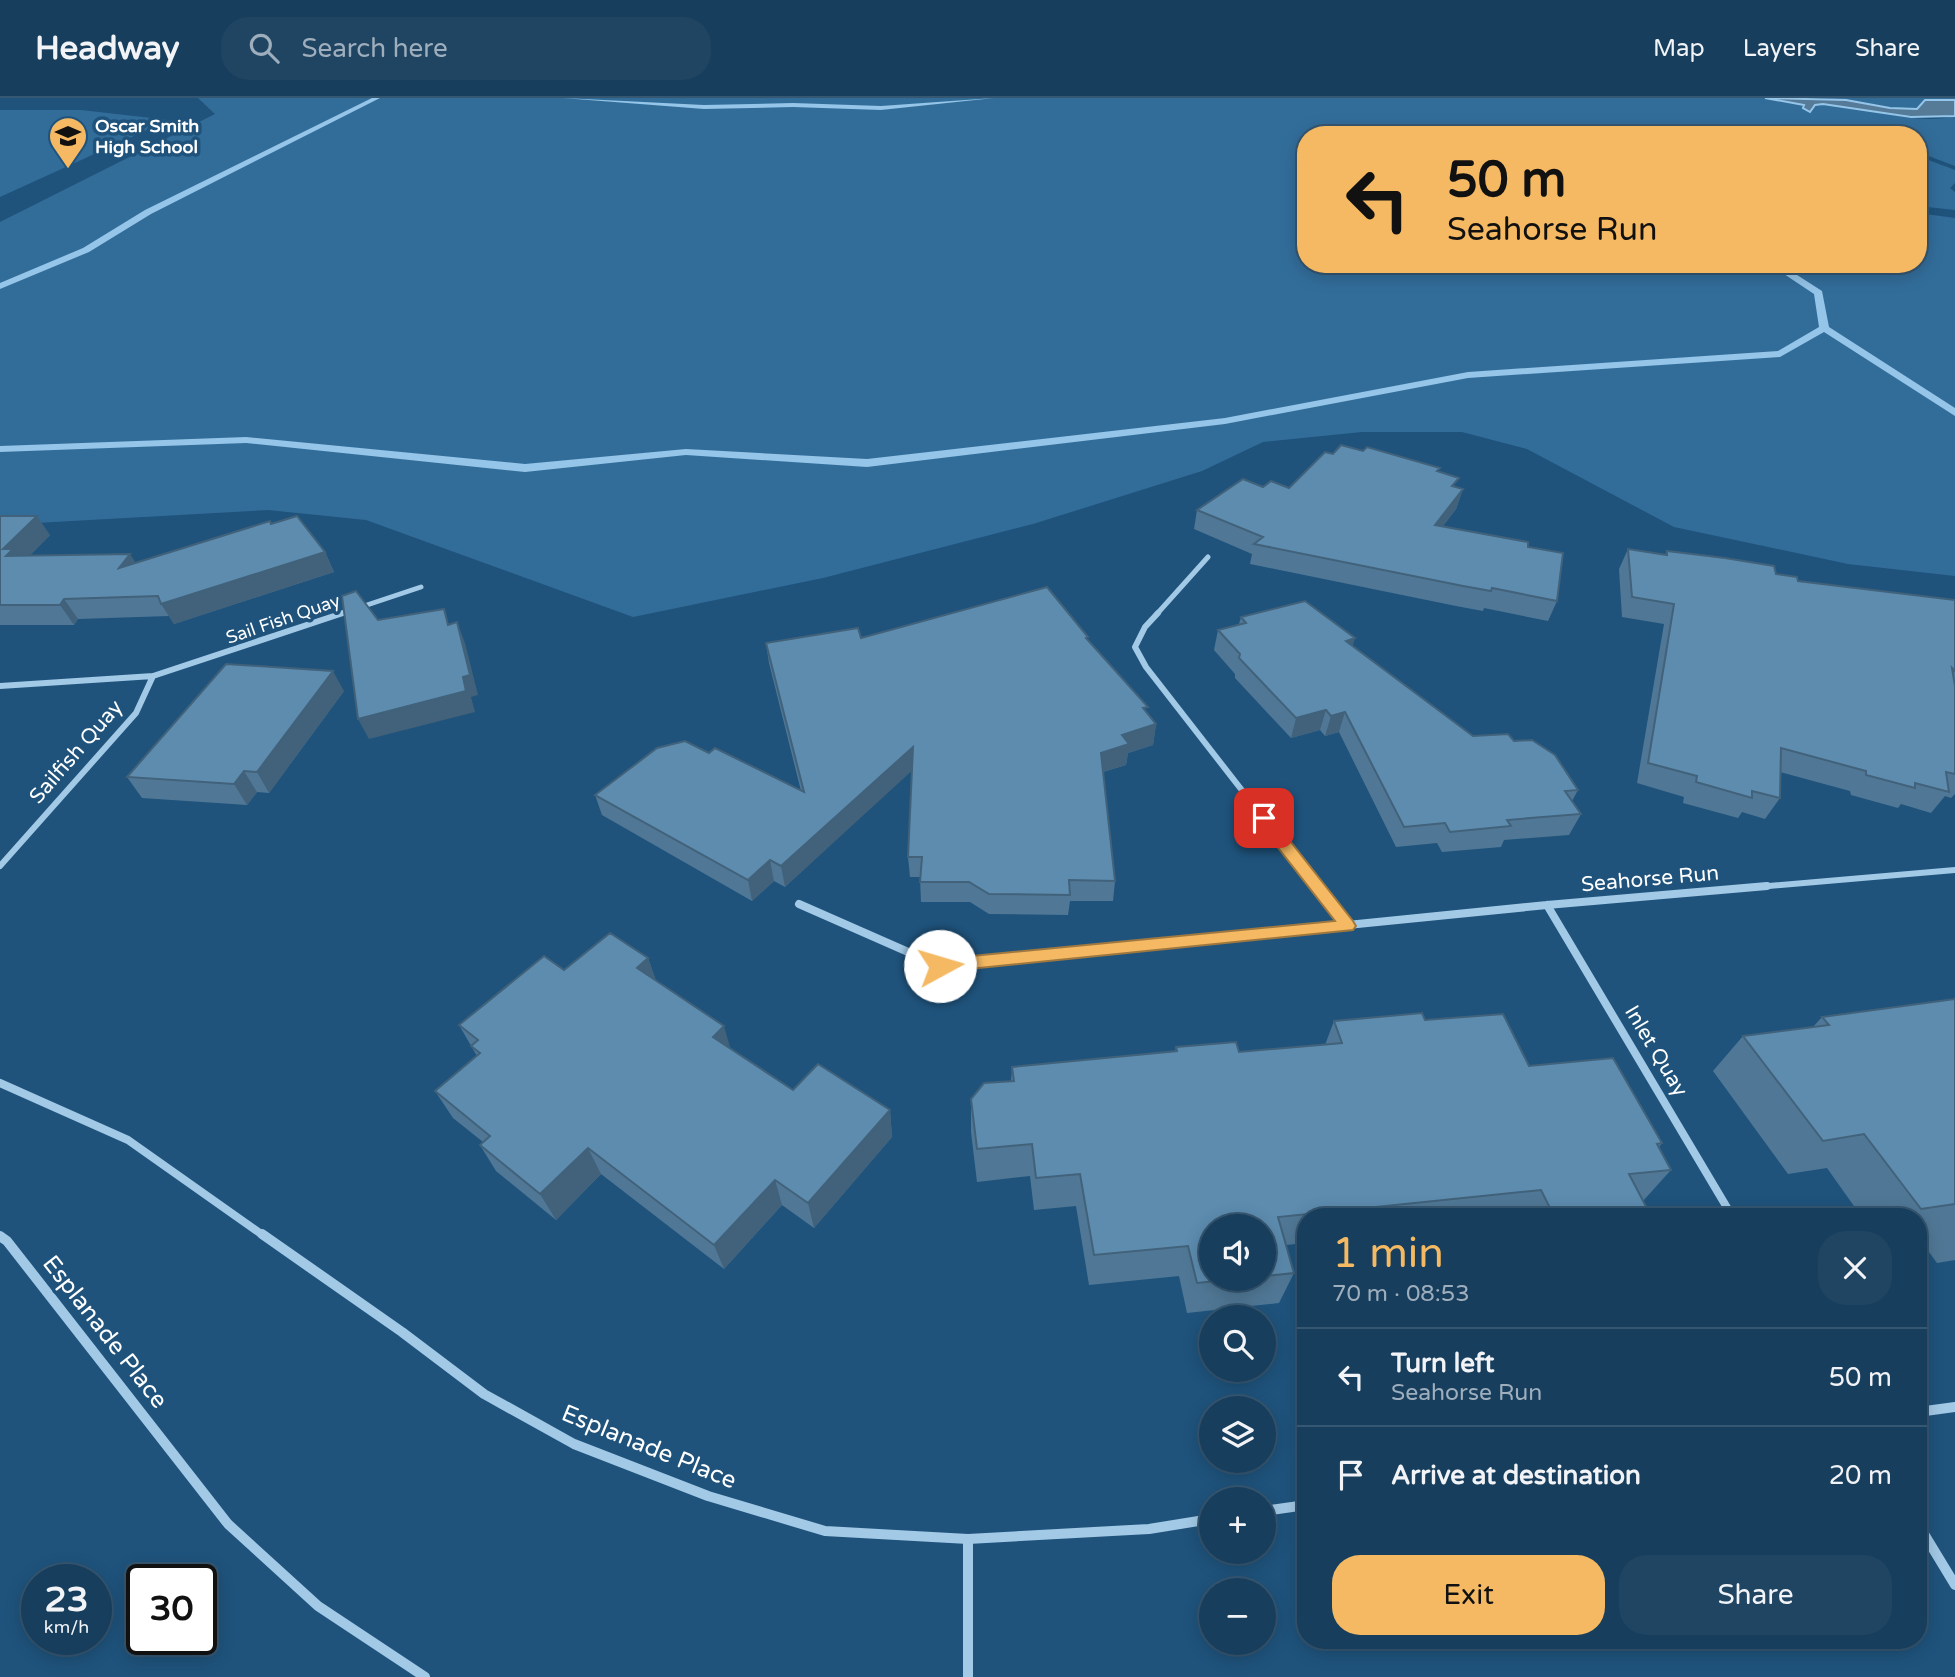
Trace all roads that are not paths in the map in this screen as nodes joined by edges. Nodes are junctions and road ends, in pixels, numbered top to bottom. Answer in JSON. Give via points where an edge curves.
{"nodes":[{"id":1,"x":1208,"y":557,"type":"dead end"},
{"id":2,"x":421,"y":587,"type":"dead end"},
{"id":3,"x":153,"y":676,"type":"junction"},
{"id":4,"x":0,"y":686,"type":"edge"},
{"id":5,"x":0,"y":866,"type":"edge"},
{"id":6,"x":1955,"y":870,"type":"edge"},
{"id":7,"x":799,"y":904,"type":"dead end"},
{"id":8,"x":1547,"y":905,"type":"junction"},
{"id":9,"x":1348,"y":926,"type":"junction"},
{"id":10,"x":0,"y":1083,"type":"edge"},
{"id":11,"x":1727,"y":1208,"type":"edge"},
{"id":12,"x":0,"y":1236,"type":"edge"},
{"id":13,"x":1955,"y":1407,"type":"edge"},
{"id":14,"x":1927,"y":1411,"type":"edge"},
{"id":15,"x":1297,"y":1506,"type":"edge"},
{"id":16,"x":1276,"y":1509,"type":"edge"},
{"id":17,"x":1199,"y":1521,"type":"edge"},
{"id":18,"x":968,"y":1539,"type":"junction"},
{"id":19,"x":1927,"y":1539,"type":"edge"},
{"id":20,"x":1955,"y":1585,"type":"edge"},
{"id":21,"x":425,"y":1677,"type":"edge"},
{"id":22,"x":968,"y":1677,"type":"edge"}],
"edges":[{"from":1,"to":9,"type":"street","via":[[1145,627],[1135,647]]},
{"from":2,"to":3,"type":"street","name":"Sail Fish Quay"},
{"from":3,"to":4,"type":"street","name":"Sailfish Quay"},
{"from":3,"to":5,"type":"street","name":"Sailfish Quay","via":[[136,713]]},
{"from":6,"to":8,"type":"street","name":"Seahorse Run"},
{"from":7,"to":9,"type":"street","name":"Seahorse Run","via":[[940,966]]},
{"from":8,"to":9,"type":"street","name":"Seahorse Run"},
{"from":8,"to":11,"type":"street","name":"Inlet Quay"},
{"from":10,"to":18,"type":"street","name":"Esplanade Place","via":[[128,1140],[484,1394],[574,1444],[708,1496],[825,1531]]},
{"from":12,"to":21,"type":"street","name":"Esplanade Place","via":[[228,1524],[318,1606]]},
{"from":13,"to":14,"type":"street"},
{"from":15,"to":16,"type":"street"},
{"from":17,"to":18,"type":"street","name":"Esplanade Place","via":[[1149,1529]]},
{"from":18,"to":22,"type":"street"},
{"from":19,"to":20,"type":"street"}]}
